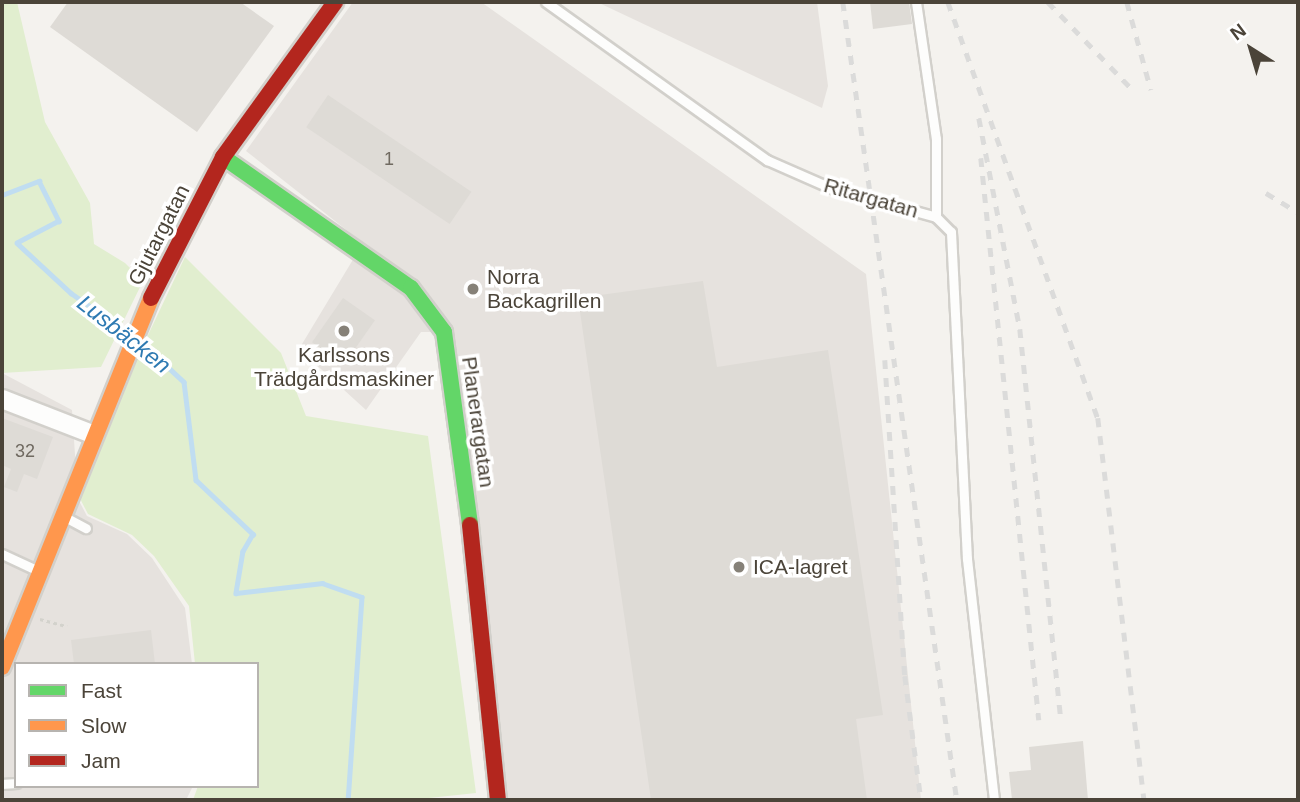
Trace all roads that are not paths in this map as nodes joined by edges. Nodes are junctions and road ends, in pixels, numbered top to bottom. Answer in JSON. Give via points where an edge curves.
{"nodes":[{"id":1,"x":335,"y":2,"type":"edge"},
{"id":2,"x":547,"y":2,"type":"edge"},
{"id":3,"x":916,"y":2,"type":"edge"},
{"id":4,"x":223,"y":156,"type":"junction"},
{"id":5,"x":936,"y":217,"type":"junction"},
{"id":6,"x":2,"y":399,"type":"edge"},
{"id":7,"x":92,"y":434,"type":"junction"},
{"id":8,"x":61,"y":515,"type":"junction"},
{"id":9,"x":86,"y":528,"type":"dead end"},
{"id":10,"x":2,"y":554,"type":"edge"},
{"id":11,"x":40,"y":571,"type":"junction"},
{"id":12,"x":2,"y":667,"type":"edge"},
{"id":13,"x":498,"y":800,"type":"edge"},
{"id":14,"x":994,"y":800,"type":"edge"}],
"edges":[{"from":1,"to":4,"type":"street","name":"Gjutargatan"},
{"from":2,"to":5,"type":"lane","name":"Ritargatan","via":[[776,165],[831,188]]},
{"from":3,"to":5,"type":"lane","via":[[936,139]]},
{"from":4,"to":7,"type":"street","name":"Gjutargatan","via":[[140,318]]},
{"from":4,"to":13,"type":"street","name":"Planerargatan","via":[[411,288],[444,332],[459,420]]},
{"from":5,"to":14,"type":"lane","name":"Ritargatan","via":[[951,232],[959,304],[967,559]]},
{"from":6,"to":7,"type":"street"},
{"from":7,"to":8,"type":"street","name":"Gjutargatan"},
{"from":8,"to":9,"type":"lane"},
{"from":8,"to":11,"type":"street","name":"Gjutargatan"},
{"from":10,"to":11,"type":"lane"},
{"from":11,"to":12,"type":"street","name":"Gjutargatan"}]}
